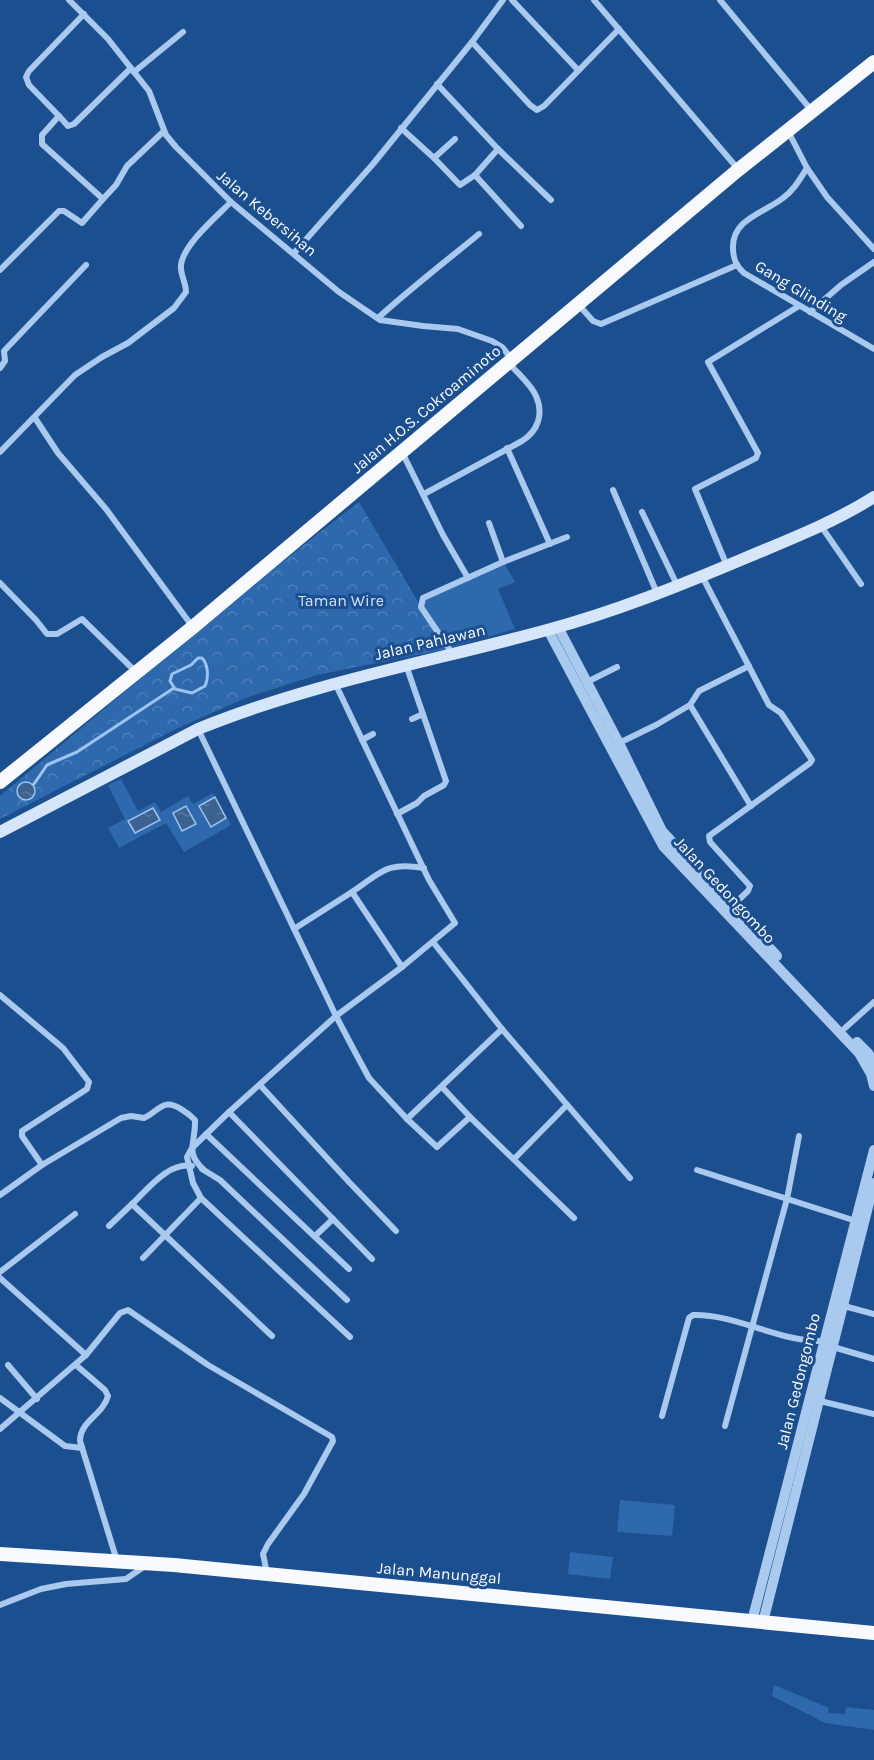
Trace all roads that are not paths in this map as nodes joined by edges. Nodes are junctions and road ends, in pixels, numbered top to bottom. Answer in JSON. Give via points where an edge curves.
{"nodes":[{"id":1,"x":69,"y":0,"type":"edge"},
{"id":2,"x":503,"y":0,"type":"edge"},
{"id":3,"x":512,"y":0,"type":"edge"},
{"id":4,"x":594,"y":0,"type":"edge"},
{"id":5,"x":720,"y":0,"type":"edge"},
{"id":6,"x":84,"y":14,"type":"junction"},
{"id":7,"x":619,"y":29,"type":"junction"},
{"id":8,"x":183,"y":32,"type":"dead end"},
{"id":9,"x":472,"y":42,"type":"junction"},
{"id":10,"x":874,"y":62,"type":"edge"},
{"id":11,"x":133,"y":70,"type":"junction"},
{"id":12,"x":578,"y":70,"type":"junction"},
{"id":13,"x":437,"y":84,"type":"junction"},
{"id":14,"x":812,"y":112,"type":"junction"},
{"id":15,"x":59,"y":116,"type":"junction"},
{"id":16,"x":401,"y":128,"type":"junction"},
{"id":17,"x":164,"y":131,"type":"junction"},
{"id":18,"x":788,"y":131,"type":"junction"},
{"id":19,"x":455,"y":140,"type":"dead end"},
{"id":20,"x":498,"y":149,"type":"junction"},
{"id":21,"x":434,"y":158,"type":"junction"},
{"id":22,"x":807,"y":168,"type":"junction"},
{"id":23,"x":738,"y":170,"type":"junction"},
{"id":24,"x":475,"y":175,"type":"junction"},
{"id":25,"x":103,"y":199,"type":"junction"},
{"id":26,"x":551,"y":200,"type":"dead end"},
{"id":27,"x":231,"y":202,"type":"junction"},
{"id":28,"x":521,"y":226,"type":"dead end"},
{"id":29,"x":479,"y":234,"type":"dead end"},
{"id":30,"x":874,"y":249,"type":"edge"},
{"id":31,"x":294,"y":253,"type":"junction"},
{"id":32,"x":874,"y":262,"type":"edge"},
{"id":33,"x":86,"y":265,"type":"dead end"},
{"id":34,"x":736,"y":266,"type":"junction"},
{"id":35,"x":0,"y":270,"type":"edge"},
{"id":36,"x":578,"y":304,"type":"junction"},
{"id":37,"x":799,"y":306,"type":"junction"},
{"id":38,"x":810,"y":312,"type":"junction"},
{"id":39,"x":378,"y":318,"type":"junction"},
{"id":40,"x":874,"y":349,"type":"edge"},
{"id":41,"x":509,"y":360,"type":"junction"},
{"id":42,"x":0,"y":368,"type":"edge"},
{"id":43,"x":35,"y":418,"type":"junction"},
{"id":44,"x":507,"y":448,"type":"junction"},
{"id":45,"x":0,"y":452,"type":"edge"},
{"id":46,"x":402,"y":452,"type":"junction"},
{"id":47,"x":613,"y":490,"type":"dead end"},
{"id":48,"x":424,"y":494,"type":"junction"},
{"id":49,"x":874,"y":497,"type":"edge"},
{"id":50,"x":642,"y":512,"type":"dead end"},
{"id":51,"x":489,"y":523,"type":"dead end"},
{"id":52,"x":821,"y":526,"type":"junction"},
{"id":53,"x":567,"y":537,"type":"dead end"},
{"id":54,"x":550,"y":544,"type":"junction"},
{"id":55,"x":503,"y":562,"type":"junction"},
{"id":56,"x":727,"y":566,"type":"junction"},
{"id":57,"x":702,"y":576,"type":"junction"},
{"id":58,"x":468,"y":578,"type":"junction"},
{"id":59,"x":0,"y":584,"type":"edge"},
{"id":60,"x":861,"y":584,"type":"dead end"},
{"id":61,"x":677,"y":585,"type":"junction"},
{"id":62,"x":657,"y":593,"type":"junction"},
{"id":63,"x":193,"y":627,"type":"junction"},
{"id":64,"x":553,"y":629,"type":"junction"},
{"id":65,"x":453,"y":654,"type":"junction"},
{"id":66,"x":405,"y":665,"type":"junction"},
{"id":67,"x":749,"y":666,"type":"junction"},
{"id":68,"x":617,"y":667,"type":"dead end"},
{"id":69,"x":136,"y":672,"type":"junction"},
{"id":70,"x":587,"y":682,"type":"junction"},
{"id":71,"x":335,"y":683,"type":"junction"},
{"id":72,"x":690,"y":705,"type":"junction"},
{"id":73,"x":423,"y":714,"type":"junction"},
{"id":74,"x":412,"y":719,"type":"dead end"},
{"id":75,"x":198,"y":729,"type":"junction"},
{"id":76,"x":373,"y":734,"type":"dead end"},
{"id":77,"x":362,"y":740,"type":"junction"},
{"id":78,"x":620,"y":743,"type":"junction"},
{"id":79,"x":0,"y":782,"type":"edge"},
{"id":80,"x":751,"y":806,"type":"junction"},
{"id":81,"x":397,"y":814,"type":"junction"},
{"id":82,"x":0,"y":832,"type":"edge"},
{"id":83,"x":424,"y":868,"type":"junction"},
{"id":84,"x":697,"y":876,"type":"junction"},
{"id":85,"x":352,"y":892,"type":"junction"},
{"id":86,"x":731,"y":907,"type":"junction"},
{"id":87,"x":294,"y":929,"type":"junction"},
{"id":88,"x":433,"y":942,"type":"junction"},
{"id":89,"x":402,"y":967,"type":"junction"},
{"id":90,"x":0,"y":995,"type":"edge"},
{"id":91,"x":874,"y":1002,"type":"edge"},
{"id":92,"x":336,"y":1016,"type":"junction"},
{"id":93,"x":845,"y":1028,"type":"junction"},
{"id":94,"x":502,"y":1029,"type":"junction"},
{"id":95,"x":871,"y":1051,"type":"edge"},
{"id":96,"x":874,"y":1064,"type":"edge"},
{"id":97,"x":873,"y":1081,"type":"edge"},
{"id":98,"x":261,"y":1085,"type":"junction"},
{"id":99,"x":442,"y":1087,"type":"junction"},
{"id":100,"x":567,"y":1105,"type":"junction"},
{"id":101,"x":229,"y":1112,"type":"junction"},
{"id":102,"x":470,"y":1117,"type":"junction"},
{"id":103,"x":408,"y":1119,"type":"junction"},
{"id":104,"x":206,"y":1134,"type":"junction"},
{"id":105,"x":799,"y":1136,"type":"dead end"},
{"id":106,"x":192,"y":1148,"type":"junction"},
{"id":107,"x":874,"y":1150,"type":"edge"},
{"id":108,"x":514,"y":1160,"type":"junction"},
{"id":109,"x":42,"y":1165,"type":"junction"},
{"id":110,"x":189,"y":1166,"type":"junction"},
{"id":111,"x":204,"y":1170,"type":"junction"},
{"id":112,"x":698,"y":1170,"type":"dead end"},
{"id":113,"x":630,"y":1178,"type":"dead end"},
{"id":114,"x":874,"y":1183,"type":"edge"},
{"id":115,"x":0,"y":1195,"type":"edge"},
{"id":116,"x":201,"y":1198,"type":"junction"},
{"id":117,"x":787,"y":1199,"type":"junction"},
{"id":118,"x":132,"y":1204,"type":"junction"},
{"id":119,"x":75,"y":1214,"type":"dead end"},
{"id":120,"x":574,"y":1218,"type":"dead end"},
{"id":121,"x":333,"y":1219,"type":"junction"},
{"id":122,"x":856,"y":1221,"type":"junction"},
{"id":123,"x":109,"y":1226,"type":"dead end"},
{"id":124,"x":396,"y":1231,"type":"dead end"},
{"id":125,"x":165,"y":1236,"type":"junction"},
{"id":126,"x":315,"y":1236,"type":"junction"},
{"id":127,"x":143,"y":1258,"type":"dead end"},
{"id":128,"x":372,"y":1259,"type":"dead end"},
{"id":129,"x":349,"y":1269,"type":"dead end"},
{"id":130,"x":0,"y":1272,"type":"edge"},
{"id":131,"x":0,"y":1278,"type":"edge"},
{"id":132,"x":347,"y":1300,"type":"dead end"},
{"id":133,"x":843,"y":1306,"type":"junction"},
{"id":134,"x":874,"y":1314,"type":"edge"},
{"id":135,"x":753,"y":1325,"type":"junction"},
{"id":136,"x":272,"y":1336,"type":"dead end"},
{"id":137,"x":350,"y":1337,"type":"dead end"},
{"id":138,"x":830,"y":1343,"type":"junction"},
{"id":139,"x":86,"y":1355,"type":"junction"},
{"id":140,"x":874,"y":1359,"type":"edge"},
{"id":141,"x":8,"y":1365,"type":"dead end"},
{"id":142,"x":76,"y":1365,"type":"junction"},
{"id":143,"x":0,"y":1398,"type":"edge"},
{"id":144,"x":37,"y":1399,"type":"junction"},
{"id":145,"x":820,"y":1401,"type":"junction"},
{"id":146,"x":19,"y":1413,"type":"junction"},
{"id":147,"x":874,"y":1414,"type":"edge"},
{"id":148,"x":662,"y":1416,"type":"dead end"},
{"id":149,"x":725,"y":1426,"type":"dead end"},
{"id":150,"x":0,"y":1429,"type":"edge"},
{"id":151,"x":82,"y":1448,"type":"junction"},
{"id":152,"x":0,"y":1554,"type":"edge"},
{"id":153,"x":117,"y":1560,"type":"junction"},
{"id":154,"x":151,"y":1563,"type":"junction"},
{"id":155,"x":267,"y":1573,"type":"junction"},
{"id":156,"x":0,"y":1605,"type":"edge"},
{"id":157,"x":758,"y":1621,"type":"junction"},
{"id":158,"x":874,"y":1633,"type":"edge"}],
"edges":[{"from":1,"to":6,"type":"street","name":"Jalan Kebersihan"},
{"from":2,"to":9,"type":"street"},
{"from":3,"to":12,"type":"street"},
{"from":4,"to":7,"type":"street"},
{"from":5,"to":14,"type":"street"},
{"from":6,"to":11,"type":"street","name":"Jalan Kebersihan"},
{"from":6,"to":15,"type":"street","via":[[26,78]]},
{"from":7,"to":12,"type":"street"},
{"from":7,"to":23,"type":"street"},
{"from":8,"to":11,"type":"street"},
{"from":9,"to":12,"type":"street","via":[[537,110]]},
{"from":9,"to":13,"type":"street"},
{"from":10,"to":14,"type":"highway","name":"Jalan H.O.S. Cokroaminoto"},
{"from":11,"to":15,"type":"street","via":[[74,124],[68,126]]},
{"from":11,"to":17,"type":"street","name":"Jalan Kebersihan","via":[[149,91]]},
{"from":13,"to":16,"type":"street"},
{"from":13,"to":20,"type":"street"},
{"from":14,"to":18,"type":"highway","name":"Jalan H.O.S. Cokroaminoto"},
{"from":15,"to":25,"type":"street","via":[[42,135],[42,144]]},
{"from":16,"to":21,"type":"street"},
{"from":16,"to":31,"type":"street"},
{"from":17,"to":25,"type":"street","via":[[127,166]]},
{"from":17,"to":27,"type":"street","name":"Jalan Kebersihan"},
{"from":18,"to":22,"type":"street"},
{"from":18,"to":23,"type":"highway","name":"Jalan H.O.S. Cokroaminoto"},
{"from":19,"to":21,"type":"street"},
{"from":20,"to":24,"type":"street"},
{"from":20,"to":26,"type":"street"},
{"from":21,"to":24,"type":"street","via":[[460,185]]},
{"from":22,"to":30,"type":"street","via":[[827,197]]},
{"from":22,"to":34,"type":"street","name":"Gang Glinding","via":[[784,197],[740,225],[733,246]]},
{"from":23,"to":36,"type":"highway","name":"Jalan H.O.S. Cokroaminoto"},
{"from":24,"to":28,"type":"street"},
{"from":25,"to":35,"type":"street","via":[[82,223],[59,211]]},
{"from":27,"to":31,"type":"street","name":"Jalan Kebersihan"},
{"from":27,"to":43,"type":"street","via":[[183,256],[181,269],[186,292],[174,308],[128,343],[75,375]]},
{"from":29,"to":39,"type":"street"},
{"from":31,"to":39,"type":"street","name":"Jalan Kebersihan","via":[[339,292]]},
{"from":32,"to":38,"type":"street"},
{"from":33,"to":42,"type":"street","via":[[4,351],[5,361]]},
{"from":34,"to":36,"type":"street","via":[[601,324]]},
{"from":34,"to":37,"type":"street","name":"Gang Glinding"},
{"from":36,"to":41,"type":"highway","name":"Jalan H.O.S. Cokroaminoto"},
{"from":37,"to":38,"type":"street","name":"Gang Glinding"},
{"from":37,"to":56,"type":"street","via":[[708,362],[758,453],[756,458],[695,489]]},
{"from":38,"to":40,"type":"street","name":"Gang Glinding"},
{"from":39,"to":41,"type":"street","name":"Jalan Kebersihan","via":[[458,329],[502,347]]},
{"from":41,"to":44,"type":"street","name":"Jalan Kebersihan","via":[[536,396],[539,409],[537,428],[531,436]]},
{"from":41,"to":46,"type":"highway","name":"Jalan H.O.S. Cokroaminoto"},
{"from":43,"to":45,"type":"street"},
{"from":43,"to":63,"type":"street"},
{"from":44,"to":48,"type":"street","name":"Jalan Kebersihan"},
{"from":44,"to":54,"type":"street"},
{"from":46,"to":48,"type":"street"},
{"from":46,"to":63,"type":"highway","name":"Jalan H.O.S. Cokroaminoto"},
{"from":47,"to":62,"type":"street"},
{"from":48,"to":58,"type":"street"},
{"from":49,"to":52,"type":"main road","name":"Jalan Pahlawan"},
{"from":50,"to":61,"type":"street"},
{"from":51,"to":55,"type":"street"},
{"from":52,"to":56,"type":"main road","name":"Jalan Pahlawan"},
{"from":52,"to":60,"type":"street"},
{"from":53,"to":54,"type":"street"},
{"from":54,"to":55,"type":"street"},
{"from":55,"to":58,"type":"street"},
{"from":56,"to":57,"type":"main road","name":"Jalan Pahlawan"},
{"from":57,"to":61,"type":"main road","name":"Jalan Pahlawan"},
{"from":57,"to":67,"type":"street"},
{"from":58,"to":65,"type":"street","via":[[423,598],[421,604]]},
{"from":59,"to":69,"type":"street","via":[[47,634],[53,636],[84,620]]},
{"from":61,"to":62,"type":"main road","name":"Jalan Pahlawan"},
{"from":62,"to":64,"type":"main road","name":"Jalan Pahlawan"},
{"from":63,"to":69,"type":"highway","name":"Jalan H.O.S. Cokroaminoto"},
{"from":64,"to":65,"type":"main road","name":"Jalan Pahlawan"},
{"from":64,"to":70,"type":"street","name":"Jalan Gedongombo"},
{"from":64,"to":84,"type":"street","name":"Jalan Gedongombo","via":[[656,835]]},
{"from":65,"to":66,"type":"main road","name":"Jalan Pahlawan"},
{"from":66,"to":71,"type":"main road","name":"Jalan Pahlawan"},
{"from":66,"to":73,"type":"street"},
{"from":67,"to":72,"type":"street","via":[[699,692]]},
{"from":67,"to":80,"type":"street","via":[[769,705],[781,713],[812,760]]},
{"from":68,"to":70,"type":"street"},
{"from":69,"to":79,"type":"highway","name":"Jalan H.O.S. Cokroaminoto"},
{"from":70,"to":78,"type":"street","name":"Jalan Gedongombo"},
{"from":71,"to":75,"type":"main road","name":"Jalan Pahlawan"},
{"from":71,"to":77,"type":"street"},
{"from":72,"to":78,"type":"street"},
{"from":72,"to":80,"type":"street"},
{"from":73,"to":74,"type":"street"},
{"from":73,"to":81,"type":"street","via":[[446,781]]},
{"from":75,"to":82,"type":"main road","name":"Jalan Pahlawan"},
{"from":75,"to":87,"type":"street"},
{"from":76,"to":77,"type":"street"},
{"from":77,"to":81,"type":"street"},
{"from":78,"to":84,"type":"street","name":"Jalan Gedongombo","via":[[662,831]]},
{"from":80,"to":86,"type":"street","via":[[709,838],[750,886]]},
{"from":81,"to":83,"type":"street"},
{"from":83,"to":85,"type":"street","via":[[387,868]]},
{"from":83,"to":88,"type":"street","via":[[455,921]]},
{"from":84,"to":86,"type":"street","name":"Jalan Gedongombo"},
{"from":84,"to":97,"type":"street","name":"Jalan Gedongombo","via":[[859,1053]]},
{"from":85,"to":87,"type":"street"},
{"from":85,"to":89,"type":"street"},
{"from":86,"to":93,"type":"street","name":"Jalan Gedongombo"},
{"from":87,"to":92,"type":"street"},
{"from":88,"to":89,"type":"street"},
{"from":88,"to":94,"type":"street"},
{"from":89,"to":92,"type":"street"},
{"from":90,"to":109,"type":"street","via":[[63,1048],[89,1082],[87,1089],[22,1131]]},
{"from":91,"to":93,"type":"street"},
{"from":92,"to":98,"type":"street"},
{"from":92,"to":103,"type":"street","via":[[369,1078]]},
{"from":93,"to":95,"type":"street","name":"Jalan Gedongombo"},
{"from":94,"to":99,"type":"street"},
{"from":94,"to":100,"type":"street"},
{"from":95,"to":96,"type":"street","name":"Jalan Gedongombo"},
{"from":98,"to":101,"type":"street"},
{"from":98,"to":124,"type":"street"},
{"from":99,"to":102,"type":"street"},
{"from":99,"to":103,"type":"street"},
{"from":100,"to":108,"type":"street"},
{"from":100,"to":113,"type":"street"},
{"from":101,"to":104,"type":"street"},
{"from":101,"to":121,"type":"street"},
{"from":102,"to":103,"type":"street","via":[[437,1147]]},
{"from":102,"to":108,"type":"street"},
{"from":104,"to":106,"type":"street"},
{"from":104,"to":126,"type":"street"},
{"from":105,"to":117,"type":"street"},
{"from":106,"to":109,"type":"street","via":[[193,1118],[165,1105],[144,1118],[121,1118]]},
{"from":106,"to":110,"type":"street","via":[[187,1156]]},
{"from":106,"to":111,"type":"street","via":[[193,1157]]},
{"from":107,"to":122,"type":"street","name":"Jalan Gedongombo"},
{"from":108,"to":120,"type":"street"},
{"from":109,"to":115,"type":"street"},
{"from":110,"to":111,"type":"street"},
{"from":110,"to":116,"type":"street"},
{"from":110,"to":118,"type":"street","via":[[167,1171]]},
{"from":111,"to":132,"type":"street","via":[[220,1180]]},
{"from":112,"to":117,"type":"street"},
{"from":114,"to":133,"type":"street","name":"Jalan Gedongombo"},
{"from":116,"to":125,"type":"street"},
{"from":116,"to":137,"type":"street"},
{"from":117,"to":122,"type":"street"},
{"from":117,"to":135,"type":"street"},
{"from":118,"to":123,"type":"street"},
{"from":118,"to":125,"type":"street"},
{"from":119,"to":130,"type":"street"},
{"from":121,"to":126,"type":"street"},
{"from":121,"to":128,"type":"street"},
{"from":122,"to":138,"type":"street","name":"Jalan Gedongombo"},
{"from":125,"to":127,"type":"street"},
{"from":125,"to":136,"type":"street"},
{"from":126,"to":129,"type":"street"},
{"from":131,"to":139,"type":"street"},
{"from":133,"to":134,"type":"street"},
{"from":133,"to":138,"type":"street","name":"Jalan Gedongombo"},
{"from":135,"to":138,"type":"street","via":[[802,1341]]},
{"from":135,"to":148,"type":"street","via":[[699,1315],[689,1318]]},
{"from":135,"to":149,"type":"street"},
{"from":138,"to":140,"type":"street"},
{"from":138,"to":145,"type":"street","name":"Jalan Gedongombo"},
{"from":138,"to":157,"type":"street","name":"Jalan Gedongombo"},
{"from":139,"to":142,"type":"street"},
{"from":139,"to":155,"type":"street","via":[[120,1313],[128,1310],[207,1365],[334,1438],[304,1494],[263,1554]]},
{"from":141,"to":144,"type":"street"},
{"from":142,"to":144,"type":"street"},
{"from":142,"to":151,"type":"street","via":[[108,1396],[82,1429]]},
{"from":143,"to":146,"type":"street"},
{"from":144,"to":146,"type":"street"},
{"from":145,"to":147,"type":"street"},
{"from":145,"to":157,"type":"street","name":"Jalan Gedongombo"},
{"from":146,"to":150,"type":"street"},
{"from":146,"to":151,"type":"street","via":[[65,1446]]},
{"from":151,"to":153,"type":"street"},
{"from":152,"to":153,"type":"highway","name":"Jalan Manunggal"},
{"from":153,"to":154,"type":"highway","name":"Jalan Manunggal"},
{"from":154,"to":155,"type":"highway","name":"Jalan Manunggal"},
{"from":154,"to":156,"type":"street","via":[[126,1579],[41,1589]]},
{"from":155,"to":157,"type":"highway","name":"Jalan Manunggal"},
{"from":157,"to":158,"type":"highway","name":"Jalan Manunggal"}]}
